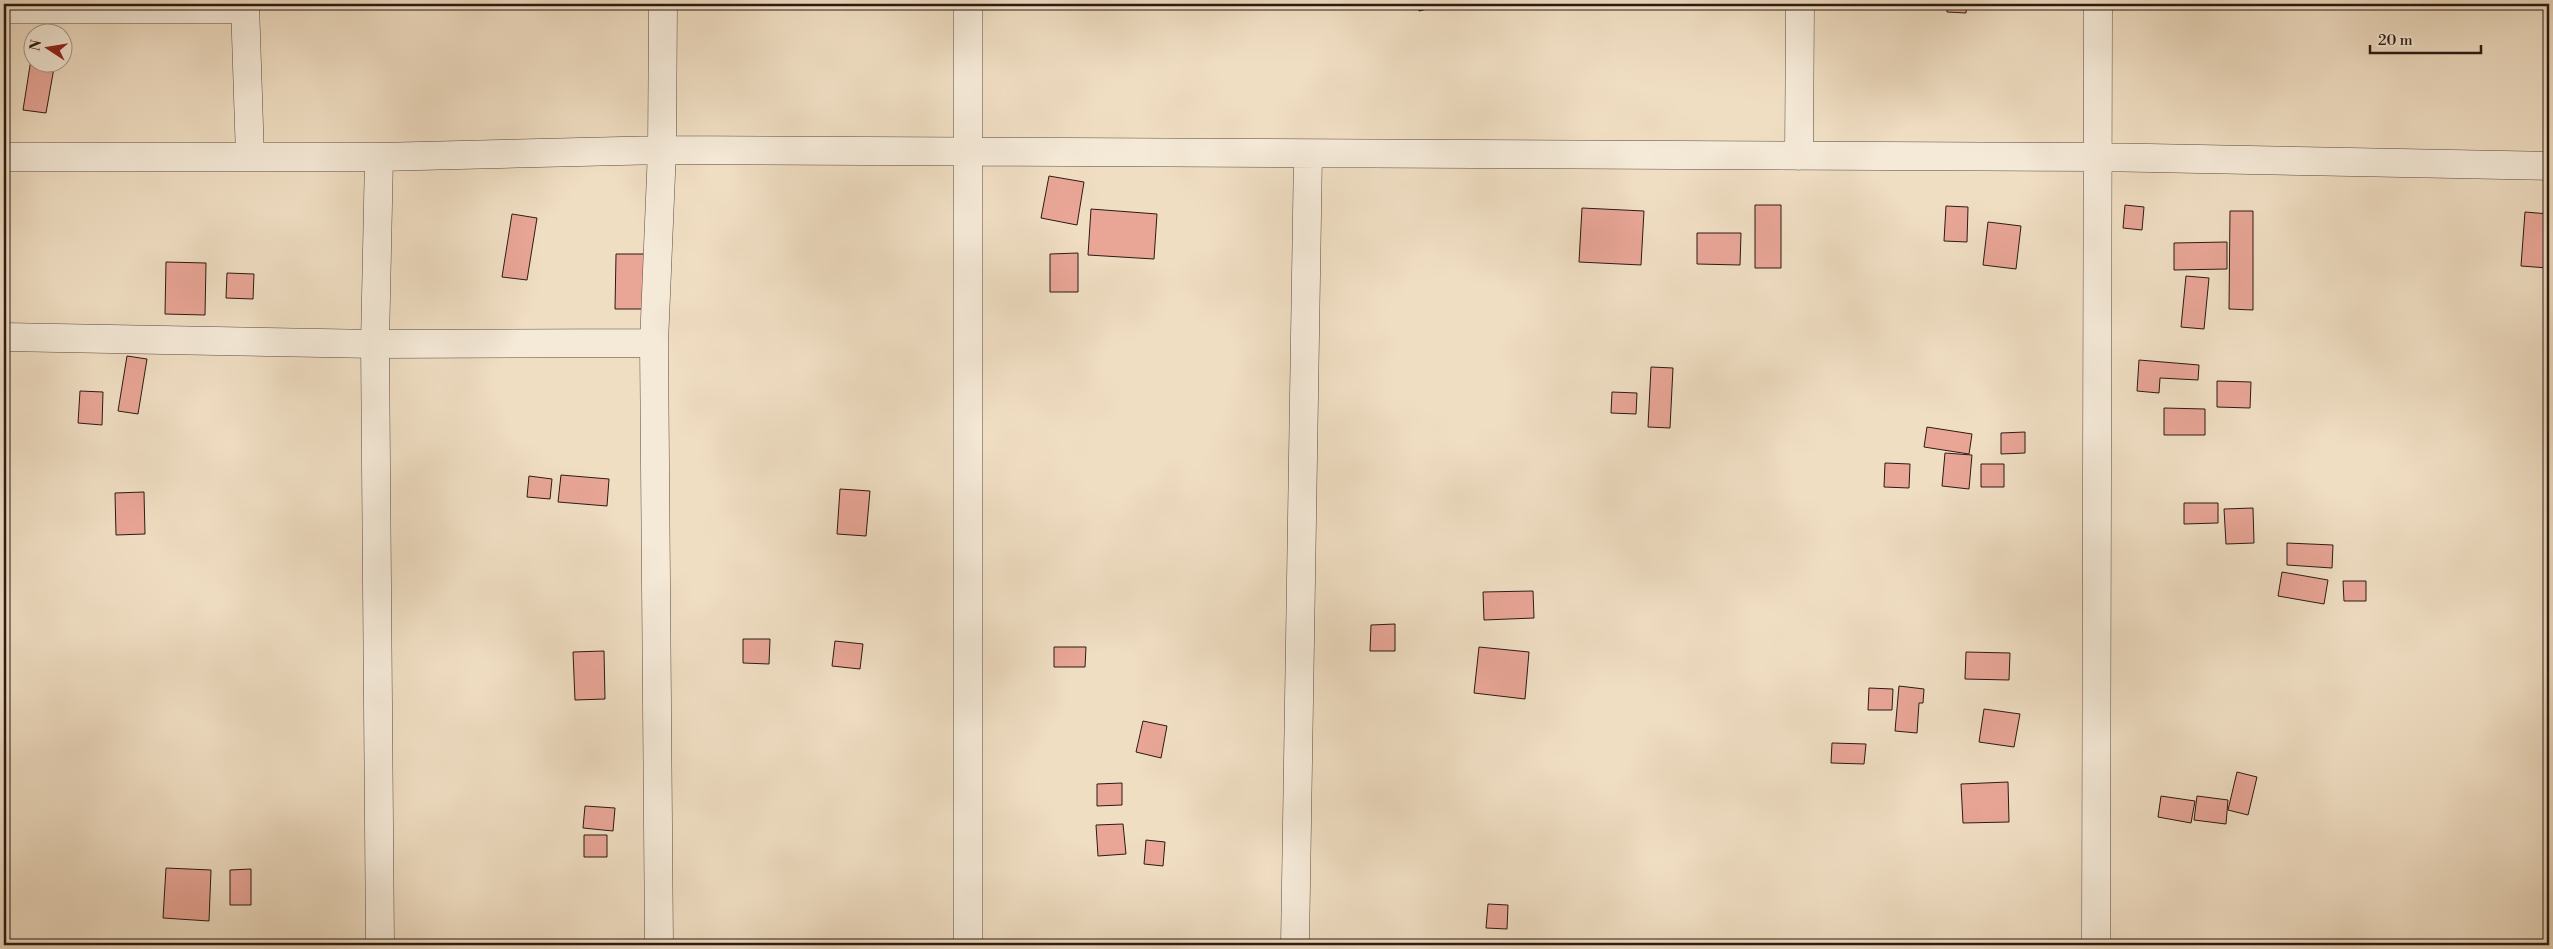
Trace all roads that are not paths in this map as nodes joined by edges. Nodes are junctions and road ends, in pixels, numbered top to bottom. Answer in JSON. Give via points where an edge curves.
{"nodes":[{"id":1,"x":663,"y":4,"type":"edge"},
{"id":2,"x":968,"y":4,"type":"edge"},
{"id":3,"x":1800,"y":4,"type":"edge"},
{"id":4,"x":2098,"y":4,"type":"edge"},
{"id":5,"x":245,"y":6,"type":"edge"},
{"id":6,"x":4,"y":9,"type":"edge"},
{"id":7,"x":662,"y":150,"type":"junction"},
{"id":8,"x":969,"y":153,"type":"junction"},
{"id":9,"x":1308,"y":154,"type":"junction"},
{"id":10,"x":1799,"y":156,"type":"junction"},
{"id":11,"x":4,"y":157,"type":"edge"},
{"id":12,"x":250,"y":157,"type":"junction"},
{"id":13,"x":379,"y":157,"type":"junction"},
{"id":14,"x":2098,"y":157,"type":"junction"},
{"id":15,"x":2549,"y":166,"type":"edge"},
{"id":16,"x":4,"y":338,"type":"edge"},
{"id":17,"x":654,"y":343,"type":"junction"},
{"id":18,"x":375,"y":344,"type":"junction"},
{"id":19,"x":380,"y":945,"type":"edge"},
{"id":20,"x":660,"y":945,"type":"edge"},
{"id":21,"x":968,"y":945,"type":"edge"},
{"id":22,"x":1296,"y":945,"type":"edge"},
{"id":23,"x":2096,"y":945,"type":"edge"}],
"edges":[{"from":1,"to":7,"type":"street"},
{"from":2,"to":8,"type":"street"},
{"from":3,"to":10,"type":"street"},
{"from":4,"to":14,"type":"street"},
{"from":5,"to":6,"type":"street"},
{"from":5,"to":12,"type":"street"},
{"from":7,"to":8,"type":"street"},
{"from":7,"to":13,"type":"street"},
{"from":7,"to":17,"type":"street"},
{"from":8,"to":9,"type":"street"},
{"from":8,"to":21,"type":"street"},
{"from":9,"to":10,"type":"street"},
{"from":9,"to":22,"type":"street"},
{"from":10,"to":14,"type":"street"},
{"from":11,"to":12,"type":"street"},
{"from":12,"to":13,"type":"street"},
{"from":13,"to":18,"type":"street"},
{"from":14,"to":15,"type":"street"},
{"from":14,"to":23,"type":"street"},
{"from":16,"to":18,"type":"street"},
{"from":17,"to":18,"type":"street"},
{"from":17,"to":20,"type":"street"},
{"from":18,"to":19,"type":"street"}]}
